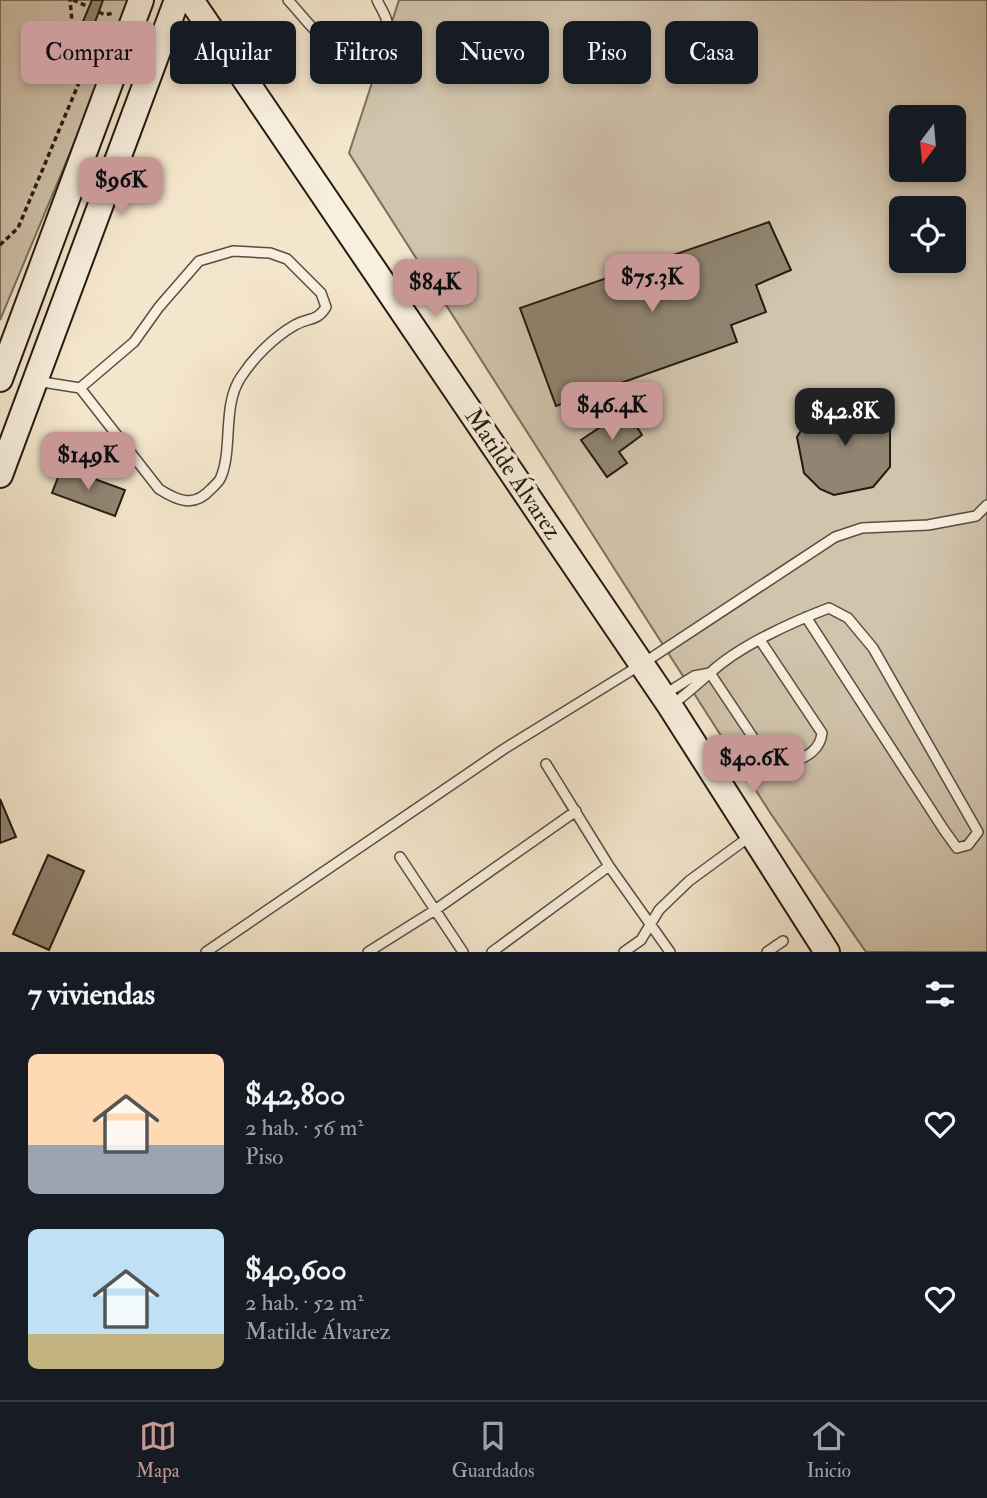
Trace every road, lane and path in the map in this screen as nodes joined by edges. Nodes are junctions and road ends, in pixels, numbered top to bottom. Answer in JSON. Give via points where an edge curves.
{"nodes":[{"id":1,"x":71,"y":0,"type":"edge"},
{"id":2,"x":141,"y":0,"type":"edge"},
{"id":3,"x":177,"y":0,"type":"edge"},
{"id":4,"x":191,"y":0,"type":"edge"},
{"id":5,"x":288,"y":0,"type":"edge"},
{"id":6,"x":377,"y":0,"type":"edge"},
{"id":7,"x":89,"y":8,"type":"dead end"},
{"id":8,"x":99,"y":12,"type":"dead end"},
{"id":9,"x":105,"y":15,"type":"dead end"},
{"id":10,"x":0,"y":245,"type":"edge"},
{"id":11,"x":1,"y":375,"type":"edge"},
{"id":12,"x":36,"y":382,"type":"junction"},
{"id":13,"x":80,"y":388,"type":"junction"},
{"id":14,"x":0,"y":475,"type":"edge"},
{"id":15,"x":987,"y":505,"type":"edge"},
{"id":16,"x":806,"y":617,"type":"junction"},
{"id":17,"x":760,"y":640,"type":"junction"},
{"id":18,"x":642,"y":664,"type":"junction"},
{"id":19,"x":710,"y":673,"type":"junction"},
{"id":20,"x":666,"y":701,"type":"junction"},
{"id":21,"x":546,"y":764,"type":"dead end"},
{"id":22,"x":576,"y":811,"type":"junction"},
{"id":23,"x":752,"y":835,"type":"junction"},
{"id":24,"x":400,"y":858,"type":"dead end"},
{"id":25,"x":609,"y":866,"type":"junction"},
{"id":26,"x":435,"y":910,"type":"junction"},
{"id":27,"x":652,"y":923,"type":"junction"},
{"id":28,"x":783,"y":941,"type":"dead end"},
{"id":29,"x":206,"y":952,"type":"edge"},
{"id":30,"x":368,"y":952,"type":"edge"},
{"id":31,"x":463,"y":952,"type":"edge"},
{"id":32,"x":492,"y":952,"type":"edge"},
{"id":33,"x":624,"y":952,"type":"edge"},
{"id":34,"x":670,"y":952,"type":"edge"},
{"id":35,"x":767,"y":952,"type":"edge"},
{"id":36,"x":827,"y":952,"type":"edge"}],
"edges":[{"from":1,"to":7,"type":"path"},
{"from":1,"to":10,"type":"path","via":[[78,85],[18,228]]},
{"from":2,"to":11,"type":"street"},
{"from":3,"to":12,"type":"street"},
{"from":4,"to":18,"type":"street","name":"Matilde Álvarez"},
{"from":5,"to":6,"type":"lane","via":[[329,45],[362,64],[372,64],[387,39],[387,21]]},
{"from":8,"to":9,"type":"path"},
{"from":11,"to":12,"type":"street"},
{"from":12,"to":13,"type":"lane"},
{"from":12,"to":14,"type":"street"},
{"from":13,"to":13,"type":"lane","via":[[159,489],[189,503],[204,497],[221,478],[239,379],[271,341],[296,324],[320,316],[326,307],[321,293],[287,259],[270,253],[233,251],[199,261],[134,342]]},
{"from":15,"to":18,"type":"lane","via":[[976,516],[928,525],[862,528],[835,537]]},
{"from":16,"to":16,"type":"lane","via":[[944,830],[957,848],[968,845],[978,832],[873,648],[848,618],[829,608]]},
{"from":16,"to":17,"type":"lane"},
{"from":17,"to":19,"type":"lane"},
{"from":17,"to":19,"type":"lane","via":[[822,733],[814,752],[785,766],[770,763]]},
{"from":18,"to":20,"type":"street","name":"Matilde Álvarez"},
{"from":18,"to":29,"type":"lane","via":[[504,749]]},
{"from":19,"to":20,"type":"lane","via":[[701,684]]},
{"from":20,"to":23,"type":"street","name":"Matilde Álvarez"},
{"from":21,"to":22,"type":"lane"},
{"from":22,"to":25,"type":"lane"},
{"from":22,"to":26,"type":"lane"},
{"from":23,"to":27,"type":"lane","via":[[689,881]]},
{"from":23,"to":36,"type":"street","name":"Matilde Álvarez"},
{"from":24,"to":26,"type":"lane"},
{"from":25,"to":27,"type":"lane"},
{"from":25,"to":32,"type":"lane"},
{"from":26,"to":30,"type":"lane"},
{"from":26,"to":31,"type":"lane"},
{"from":27,"to":33,"type":"lane","via":[[641,940]]},
{"from":27,"to":34,"type":"lane"},
{"from":28,"to":35,"type":"lane"}]}
